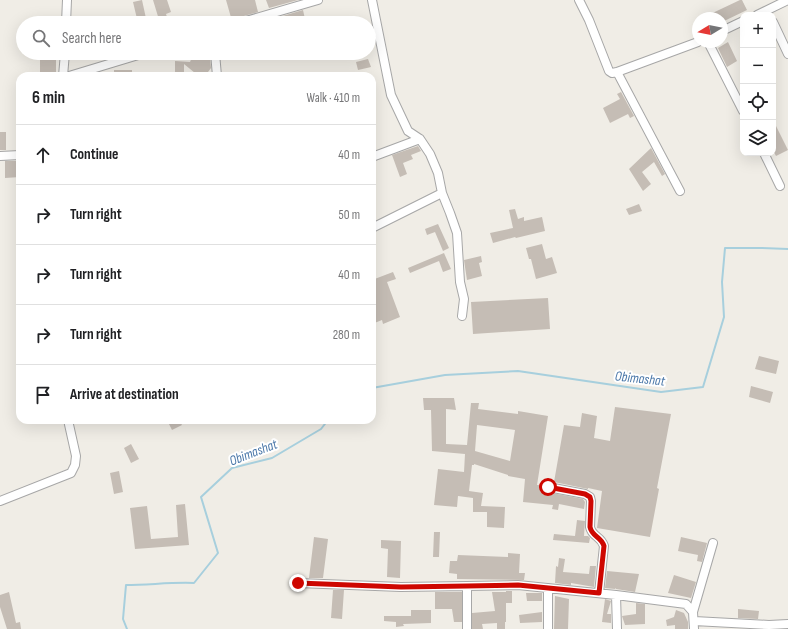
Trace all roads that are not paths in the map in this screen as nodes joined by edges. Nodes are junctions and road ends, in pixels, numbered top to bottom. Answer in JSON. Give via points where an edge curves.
{"nodes":[{"id":1,"x":67,"y":0,"type":"edge"},
{"id":2,"x":318,"y":0,"type":"edge"},
{"id":3,"x":372,"y":0,"type":"edge"},
{"id":4,"x":579,"y":0,"type":"edge"},
{"id":5,"x":788,"y":0,"type":"edge"},
{"id":6,"x":770,"y":12,"type":"edge"},
{"id":7,"x":66,"y":16,"type":"edge"},
{"id":8,"x":263,"y":16,"type":"edge"},
{"id":9,"x":375,"y":16,"type":"edge"},
{"id":10,"x":376,"y":20,"type":"edge"},
{"id":11,"x":740,"y":22,"type":"edge"},
{"id":12,"x":728,"y":28,"type":"edge"},
{"id":13,"x":776,"y":28,"type":"edge"},
{"id":14,"x":692,"y":44,"type":"edge"},
{"id":15,"x":711,"y":48,"type":"edge"},
{"id":16,"x":788,"y":54,"type":"edge"},
{"id":17,"x":64,"y":60,"type":"edge"},
{"id":18,"x":122,"y":60,"type":"edge"},
{"id":19,"x":216,"y":60,"type":"edge"},
{"id":20,"x":63,"y":72,"type":"edge"},
{"id":21,"x":82,"y":72,"type":"edge"},
{"id":22,"x":217,"y":72,"type":"edge"},
{"id":23,"x":617,"y":72,"type":"junction"},
{"id":24,"x":740,"y":105,"type":"edge"},
{"id":25,"x":420,"y":139,"type":"junction"},
{"id":26,"x":16,"y":155,"type":"edge"},
{"id":27,"x":0,"y":156,"type":"edge"},
{"id":28,"x":376,"y":156,"type":"edge"},
{"id":29,"x":765,"y":156,"type":"edge"},
{"id":30,"x":780,"y":186,"type":"dead end"},
{"id":31,"x":680,"y":191,"type":"dead end"},
{"id":32,"x":442,"y":194,"type":"junction"},
{"id":33,"x":376,"y":226,"type":"edge"},
{"id":34,"x":462,"y":316,"type":"dead end"},
{"id":35,"x":69,"y":424,"type":"edge"},
{"id":36,"x":548,"y":487,"type":"dead end"},
{"id":37,"x":0,"y":501,"type":"edge"},
{"id":38,"x":713,"y":543,"type":"dead end"},
{"id":39,"x":298,"y":583,"type":"dead end"},
{"id":40,"x":467,"y":586,"type":"junction"},
{"id":41,"x":548,"y":588,"type":"junction"},
{"id":42,"x":599,"y":593,"type":"junction"},
{"id":43,"x":616,"y":595,"type":"junction"},
{"id":44,"x":693,"y":612,"type":"junction"},
{"id":45,"x":788,"y":624,"type":"edge"},
{"id":46,"x":694,"y":625,"type":"edge"},
{"id":47,"x":769,"y":627,"type":"edge"},
{"id":48,"x":467,"y":629,"type":"edge"},
{"id":49,"x":548,"y":629,"type":"edge"},
{"id":50,"x":617,"y":629,"type":"edge"}],
"edges":[{"from":1,"to":7,"type":"street"},
{"from":2,"to":8,"type":"street"},
{"from":3,"to":9,"type":"street"},
{"from":4,"to":23,"type":"street","via":[[609,71]]},
{"from":5,"to":6,"type":"street"},
{"from":10,"to":25,"type":"street","via":[[391,95],[408,131]]},
{"from":11,"to":12,"type":"street"},
{"from":13,"to":16,"type":"street"},
{"from":14,"to":23,"type":"street"},
{"from":15,"to":24,"type":"street"},
{"from":17,"to":20,"type":"street"},
{"from":18,"to":21,"type":"street"},
{"from":19,"to":22,"type":"street"},
{"from":23,"to":31,"type":"street"},
{"from":25,"to":28,"type":"street"},
{"from":25,"to":32,"type":"street","via":[[438,173]]},
{"from":26,"to":27,"type":"street"},
{"from":29,"to":30,"type":"street"},
{"from":32,"to":33,"type":"street"},
{"from":32,"to":34,"type":"street","via":[[457,233],[460,282],[464,299]]},
{"from":35,"to":37,"type":"street","via":[[76,456],[71,473]]},
{"from":36,"to":42,"type":"street","via":[[590,497],[590,531],[604,546]]},
{"from":38,"to":44,"type":"street"},
{"from":39,"to":40,"type":"street","via":[[401,587]]},
{"from":40,"to":41,"type":"street","via":[[518,585]]},
{"from":40,"to":48,"type":"street"},
{"from":41,"to":42,"type":"street"},
{"from":41,"to":49,"type":"street"},
{"from":42,"to":43,"type":"street"},
{"from":43,"to":44,"type":"street","via":[[686,604]]},
{"from":43,"to":50,"type":"street"},
{"from":44,"to":46,"type":"street"},
{"from":45,"to":47,"type":"street"},
{"from":46,"to":47,"type":"street"}]}
